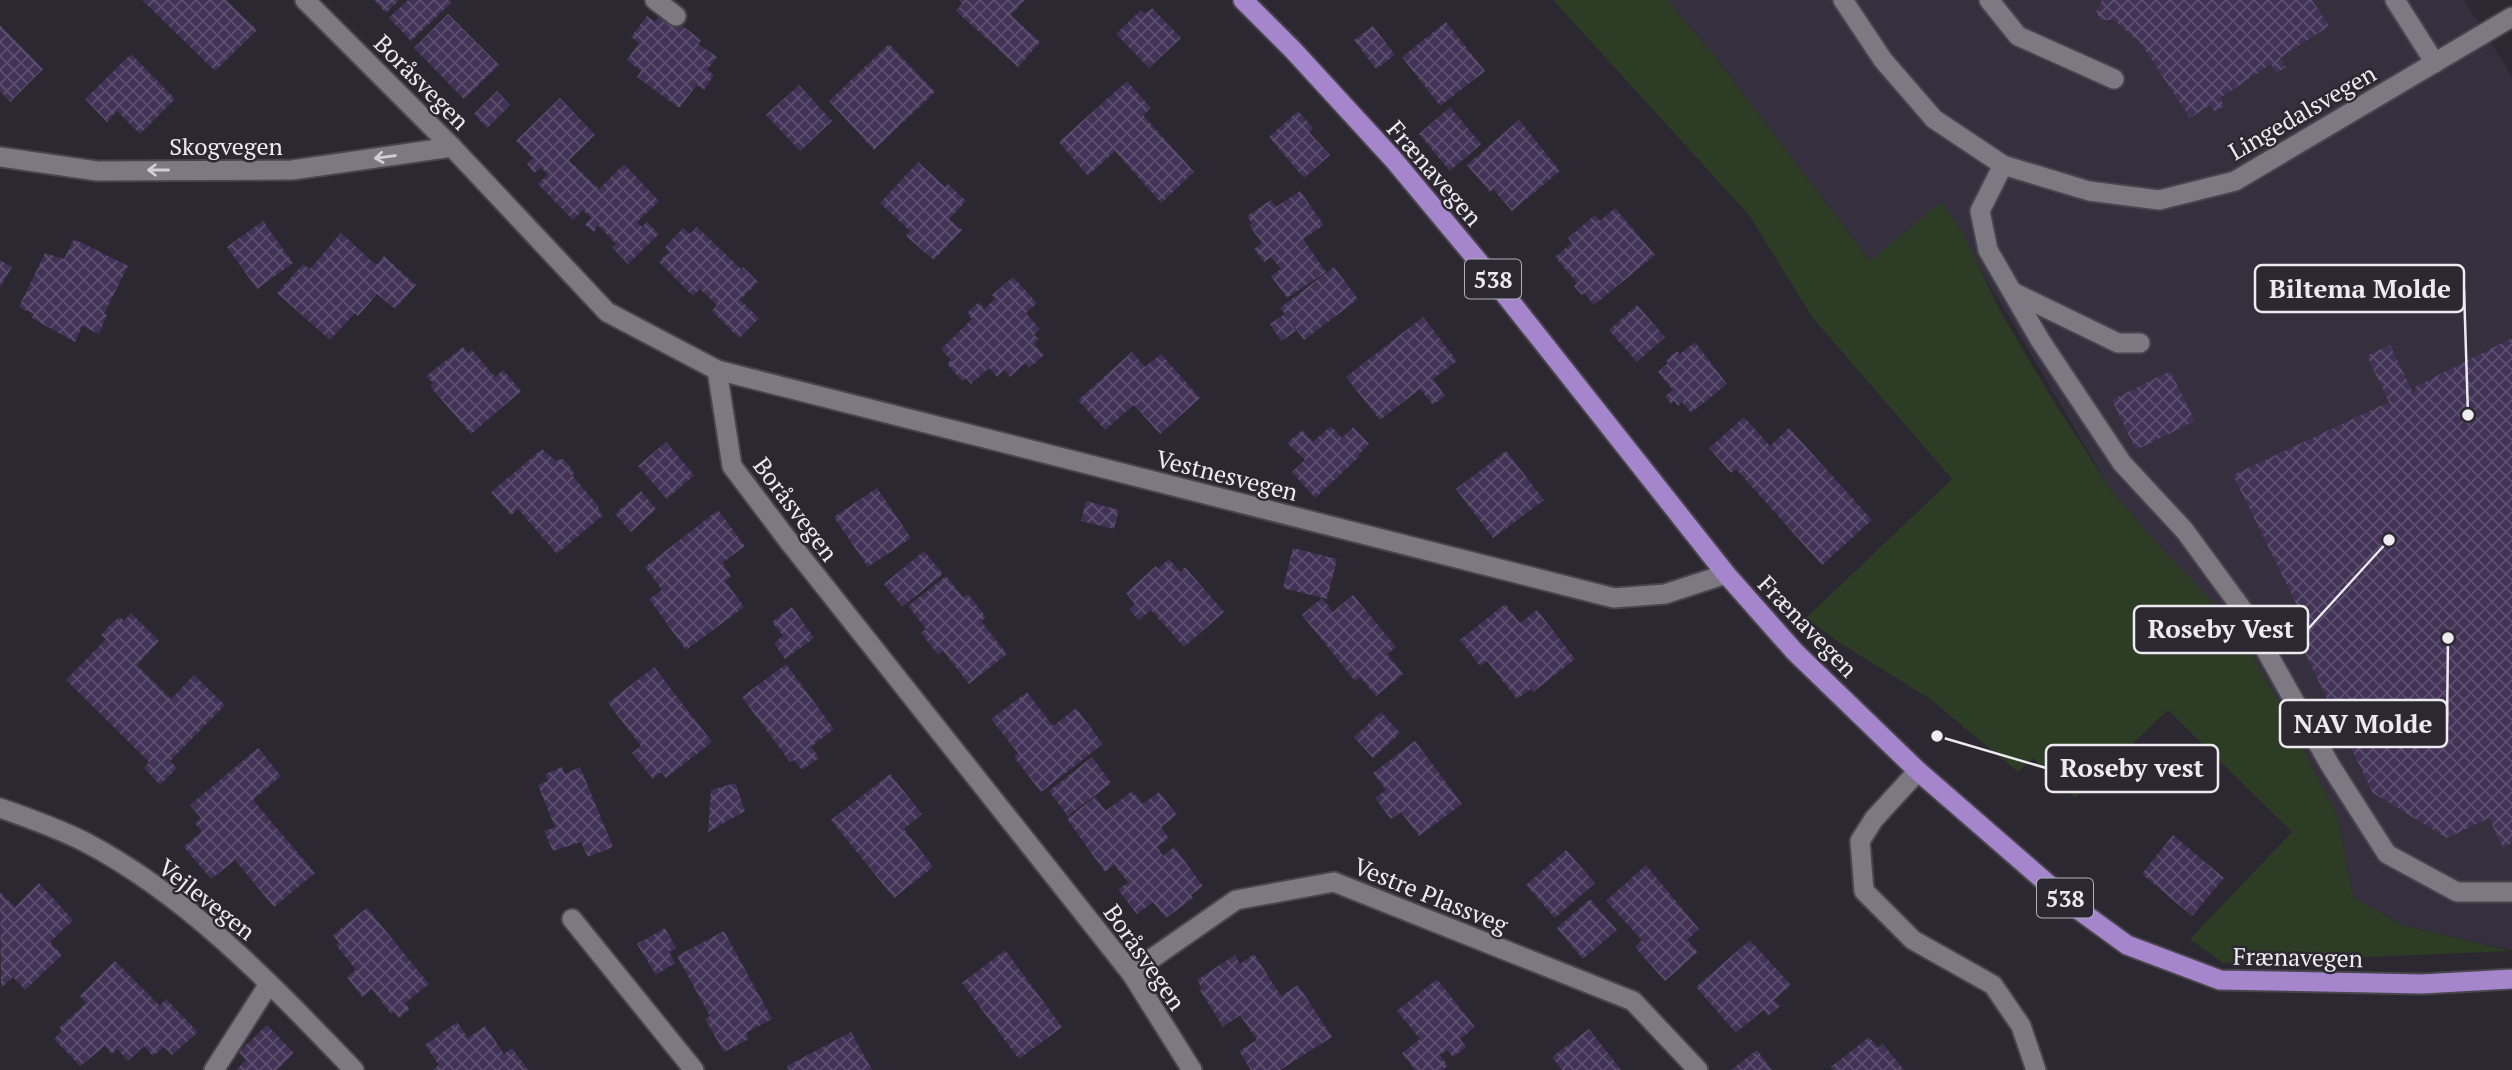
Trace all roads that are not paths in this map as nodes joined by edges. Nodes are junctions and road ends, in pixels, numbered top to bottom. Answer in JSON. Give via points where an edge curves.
{"nodes":[{"id":1,"x":305,"y":0,"type":"edge"},
{"id":2,"x":655,"y":0,"type":"edge"},
{"id":3,"x":1243,"y":0,"type":"edge"},
{"id":4,"x":1989,"y":0,"type":"edge"},
{"id":5,"x":2395,"y":0,"type":"edge"},
{"id":6,"x":1850,"y":2,"type":"edge"},
{"id":7,"x":676,"y":16,"type":"dead end"},
{"id":8,"x":2512,"y":17,"type":"edge"},
{"id":9,"x":2435,"y":63,"type":"junction"},
{"id":10,"x":2114,"y":79,"type":"dead end"},
{"id":11,"x":452,"y":147,"type":"junction"},
{"id":12,"x":0,"y":157,"type":"edge"},
{"id":13,"x":2003,"y":165,"type":"junction"},
{"id":14,"x":2012,"y":292,"type":"junction"},
{"id":15,"x":2140,"y":343,"type":"dead end"},
{"id":16,"x":717,"y":370,"type":"junction"},
{"id":17,"x":1726,"y":574,"type":"junction"},
{"id":18,"x":1918,"y":771,"type":"junction"},
{"id":19,"x":0,"y":808,"type":"edge"},
{"id":20,"x":2512,"y":892,"type":"edge"},
{"id":21,"x":572,"y":919,"type":"dead end"},
{"id":22,"x":1131,"y":972,"type":"junction"},
{"id":23,"x":2512,"y":979,"type":"edge"},
{"id":24,"x":269,"y":984,"type":"junction"},
{"id":25,"x":214,"y":1070,"type":"edge"},
{"id":26,"x":354,"y":1070,"type":"edge"},
{"id":27,"x":694,"y":1070,"type":"edge"},
{"id":28,"x":1192,"y":1070,"type":"edge"},
{"id":29,"x":1698,"y":1070,"type":"edge"},
{"id":30,"x":2036,"y":1070,"type":"edge"}],
"edges":[{"from":1,"to":11,"type":"street","name":"Boråsvegen"},
{"from":2,"to":7,"type":"street"},
{"from":3,"to":17,"type":"main road","name":"Frænavegen","number":"538","via":[[1293,50],[1488,273]]},
{"from":4,"to":10,"type":"street","via":[[2018,36]]},
{"from":5,"to":9,"type":"street"},
{"from":6,"to":13,"type":"street","name":"Lingedalsvegen","via":[[1884,60],[1934,119]]},
{"from":8,"to":9,"type":"street","name":"Lingedalsvegen"},
{"from":9,"to":13,"type":"street","name":"Lingedalsvegen","via":[[2235,180],[2159,200],[2089,191]]},
{"from":11,"to":12,"type":"street","name":"Skogvegen","one_way":true,"via":[[292,170],[96,171]]},
{"from":11,"to":16,"type":"street","name":"Boråsvegen","via":[[607,312]]},
{"from":13,"to":14,"type":"street","via":[[1980,211],[1988,250]]},
{"from":14,"to":15,"type":"street","via":[[2118,343]]},
{"from":14,"to":20,"type":"street","via":[[2122,463],[2185,531],[2245,613],[2387,854],[2457,892]]},
{"from":16,"to":17,"type":"street","name":"Vestnesvegen","via":[[1614,598],[1665,593]]},
{"from":16,"to":22,"type":"street","name":"Boråsvegen","via":[[732,466]]},
{"from":17,"to":18,"type":"main road","name":"Frænavegen","number":"538","via":[[1795,652]]},
{"from":18,"to":23,"type":"main road","name":"Frænavegen","number":"538","via":[[2073,905],[2127,944],[2220,980],[2423,984]]},
{"from":18,"to":30,"type":"street","via":[[1874,818],[1860,841],[1864,891],[1913,940],[1993,985],[2021,1026]]},
{"from":19,"to":24,"type":"street","name":"Vejlevegen","via":[[86,843],[134,873],[193,914]]},
{"from":21,"to":27,"type":"street"},
{"from":22,"to":28,"type":"street","name":"Boråsvegen"},
{"from":22,"to":29,"type":"street","name":"Vestre Plassveg","via":[[1236,900],[1334,882],[1633,1001]]},
{"from":24,"to":25,"type":"street"},
{"from":24,"to":26,"type":"street","name":"Vejlevegen"}]}
